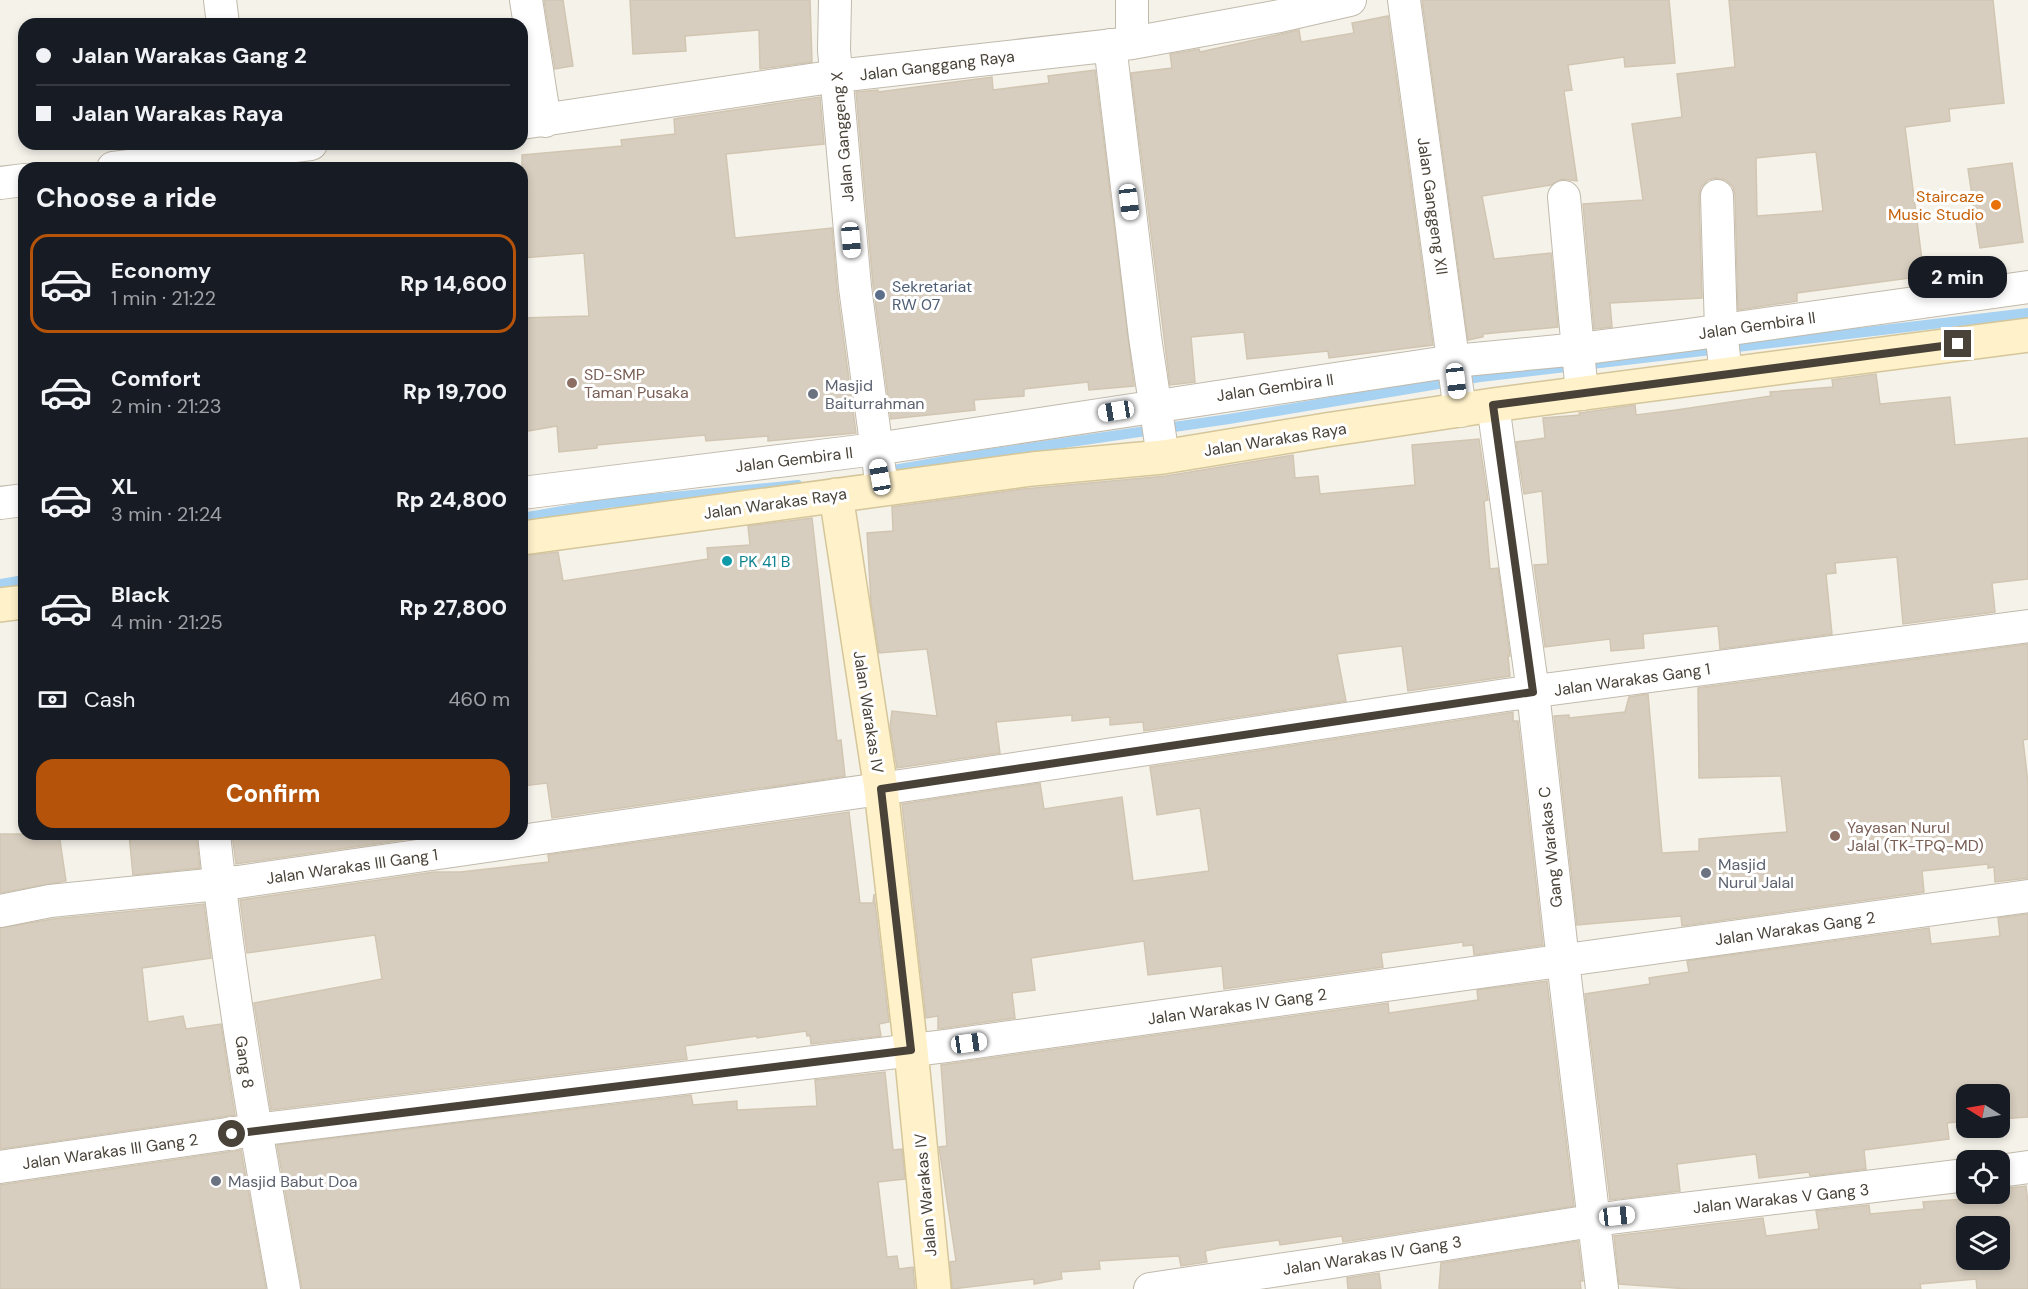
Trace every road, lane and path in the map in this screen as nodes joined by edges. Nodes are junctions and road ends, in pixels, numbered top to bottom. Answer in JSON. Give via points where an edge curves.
{"nodes":[{"id":1,"x":220,"y":0,"type":"edge"},
{"id":2,"x":526,"y":0,"type":"edge"},
{"id":3,"x":835,"y":0,"type":"edge"},
{"id":4,"x":1132,"y":0,"type":"edge"},
{"id":5,"x":1350,"y":0,"type":"edge"},
{"id":6,"x":1404,"y":0,"type":"edge"},
{"id":7,"x":222,"y":18,"type":"edge"},
{"id":8,"x":527,"y":18,"type":"edge"},
{"id":9,"x":528,"y":30,"type":"edge"},
{"id":10,"x":1121,"y":44,"type":"junction"},
{"id":11,"x":837,"y":76,"type":"junction"},
{"id":12,"x":534,"y":122,"type":"edge"},
{"id":13,"x":219,"y":150,"type":"edge"},
{"id":14,"x":148,"y":162,"type":"edge"},
{"id":15,"x":18,"y":181,"type":"edge"},
{"id":16,"x":0,"y":183,"type":"edge"},
{"id":17,"x":1717,"y":196,"type":"dead end"},
{"id":18,"x":1564,"y":197,"type":"dead end"},
{"id":19,"x":2028,"y":286,"type":"edge"},
{"id":20,"x":2028,"y":335,"type":"edge"},
{"id":21,"x":1724,"y":351,"type":"junction"},
{"id":22,"x":1580,"y":369,"type":"junction"},
{"id":23,"x":1457,"y":383,"type":"junction"},
{"id":24,"x":1493,"y":405,"type":"junction"},
{"id":25,"x":1156,"y":410,"type":"junction"},
{"id":26,"x":1162,"y":453,"type":"junction"},
{"id":27,"x":878,"y":467,"type":"junction"},
{"id":28,"x":836,"y":495,"type":"junction"},
{"id":29,"x":18,"y":501,"type":"edge"},
{"id":30,"x":0,"y":503,"type":"edge"},
{"id":31,"x":540,"y":512,"type":"edge"},
{"id":32,"x":18,"y":603,"type":"edge"},
{"id":33,"x":0,"y":605,"type":"edge"},
{"id":34,"x":2028,"y":626,"type":"edge"},
{"id":35,"x":1533,"y":692,"type":"junction"},
{"id":36,"x":881,"y":789,"type":"junction"},
{"id":37,"x":215,"y":840,"type":"edge"},
{"id":38,"x":526,"y":840,"type":"edge"},
{"id":39,"x":528,"y":840,"type":"edge"},
{"id":40,"x":219,"y":884,"type":"junction"},
{"id":41,"x":2028,"y":896,"type":"edge"},
{"id":42,"x":0,"y":911,"type":"edge"},
{"id":43,"x":1563,"y":961,"type":"junction"},
{"id":44,"x":911,"y":1050,"type":"junction"},
{"id":45,"x":255,"y":1130,"type":"junction"},
{"id":46,"x":0,"y":1167,"type":"edge"},
{"id":47,"x":2028,"y":1167,"type":"edge"},
{"id":48,"x":2010,"y":1170,"type":"edge"},
{"id":49,"x":1956,"y":1176,"type":"edge"},
{"id":50,"x":1595,"y":1220,"type":"junction"},
{"id":51,"x":284,"y":1289,"type":"edge"},
{"id":52,"x":934,"y":1289,"type":"edge"},
{"id":53,"x":1150,"y":1289,"type":"edge"},
{"id":54,"x":1602,"y":1289,"type":"edge"}],
"edges":[{"from":1,"to":7,"type":"street"},
{"from":2,"to":8,"type":"street"},
{"from":3,"to":11,"type":"street","name":"Jalan Ganggeng X"},
{"from":4,"to":10,"type":"street"},
{"from":5,"to":10,"type":"street","name":"Jalan Ganggang Raya"},
{"from":6,"to":23,"type":"street","name":"Jalan Ganggeng XII"},
{"from":9,"to":12,"type":"street"},
{"from":10,"to":11,"type":"street","name":"Jalan Ganggang Raya"},
{"from":10,"to":25,"type":"street"},
{"from":11,"to":12,"type":"street","name":"Jalan Ganggang Raya"},
{"from":11,"to":27,"type":"street","name":"Jalan Ganggeng X","via":[[855,287]]},
{"from":13,"to":14,"type":"street"},
{"from":15,"to":16,"type":"street"},
{"from":17,"to":21,"type":"street"},
{"from":18,"to":22,"type":"street"},
{"from":19,"to":21,"type":"street","name":"Jalan Gembira II"},
{"from":20,"to":21,"type":"street","name":"Jalan Warakas Raya"},
{"from":21,"to":22,"type":"street","name":"Jalan Warakas Raya"},
{"from":21,"to":22,"type":"street","name":"Jalan Gembira II"},
{"from":22,"to":23,"type":"street","name":"Jalan Gembira II"},
{"from":22,"to":24,"type":"street","name":"Jalan Warakas Raya"},
{"from":23,"to":24,"type":"street","name":"Jalan Warakas Raya"},
{"from":23,"to":25,"type":"street","name":"Jalan Gembira II"},
{"from":23,"to":26,"type":"street","name":"Jalan Warakas Raya","via":[[1326,430]]},
{"from":24,"to":35,"type":"street","name":"Gang Warakas C"},
{"from":25,"to":26,"type":"street"},
{"from":25,"to":27,"type":"street","name":"Jalan Gembira II"},
{"from":26,"to":27,"type":"street","name":"Jalan Warakas Raya","via":[[1032,469]]},
{"from":27,"to":28,"type":"street","name":"Jalan Warakas Raya"},
{"from":27,"to":31,"type":"street","name":"Jalan Gembira II"},
{"from":28,"to":31,"type":"street","name":"Jalan Warakas Raya"},
{"from":28,"to":36,"type":"street","name":"Jalan Warakas IV"},
{"from":29,"to":30,"type":"street"},
{"from":32,"to":33,"type":"street"},
{"from":34,"to":35,"type":"street","name":"Jalan Warakas Gang 1"},
{"from":35,"to":36,"type":"street","name":"Jalan Warakas Gang 1"},
{"from":35,"to":43,"type":"street","name":"Gang Warakas C"},
{"from":36,"to":39,"type":"street","name":"Jalan Warakas III Gang 1"},
{"from":36,"to":44,"type":"street","name":"Jalan Warakas IV"},
{"from":37,"to":40,"type":"street","name":"Gang 8"},
{"from":38,"to":40,"type":"street","name":"Jalan Warakas III Gang 1"},
{"from":40,"to":42,"type":"street","name":"Jalan Warakas III Gang 1"},
{"from":40,"to":45,"type":"street","name":"Gang 8"},
{"from":41,"to":43,"type":"street","name":"Jalan Warakas Gang 2"},
{"from":43,"to":44,"type":"street","name":"Jalan Warakas IV Gang 2"},
{"from":43,"to":50,"type":"street","name":"Gang Warakas C"},
{"from":44,"to":45,"type":"street"},
{"from":44,"to":52,"type":"street","name":"Jalan Warakas IV"},
{"from":45,"to":46,"type":"street","name":"Jalan Warakas III Gang 2"},
{"from":45,"to":51,"type":"street","name":"Gang 8"},
{"from":47,"to":48,"type":"street"},
{"from":49,"to":50,"type":"street","name":"Jalan Warakas V Gang 3"},
{"from":50,"to":53,"type":"street","name":"Jalan Warakas IV Gang 3"},
{"from":50,"to":54,"type":"street","name":"Gang Warakas C"}]}
